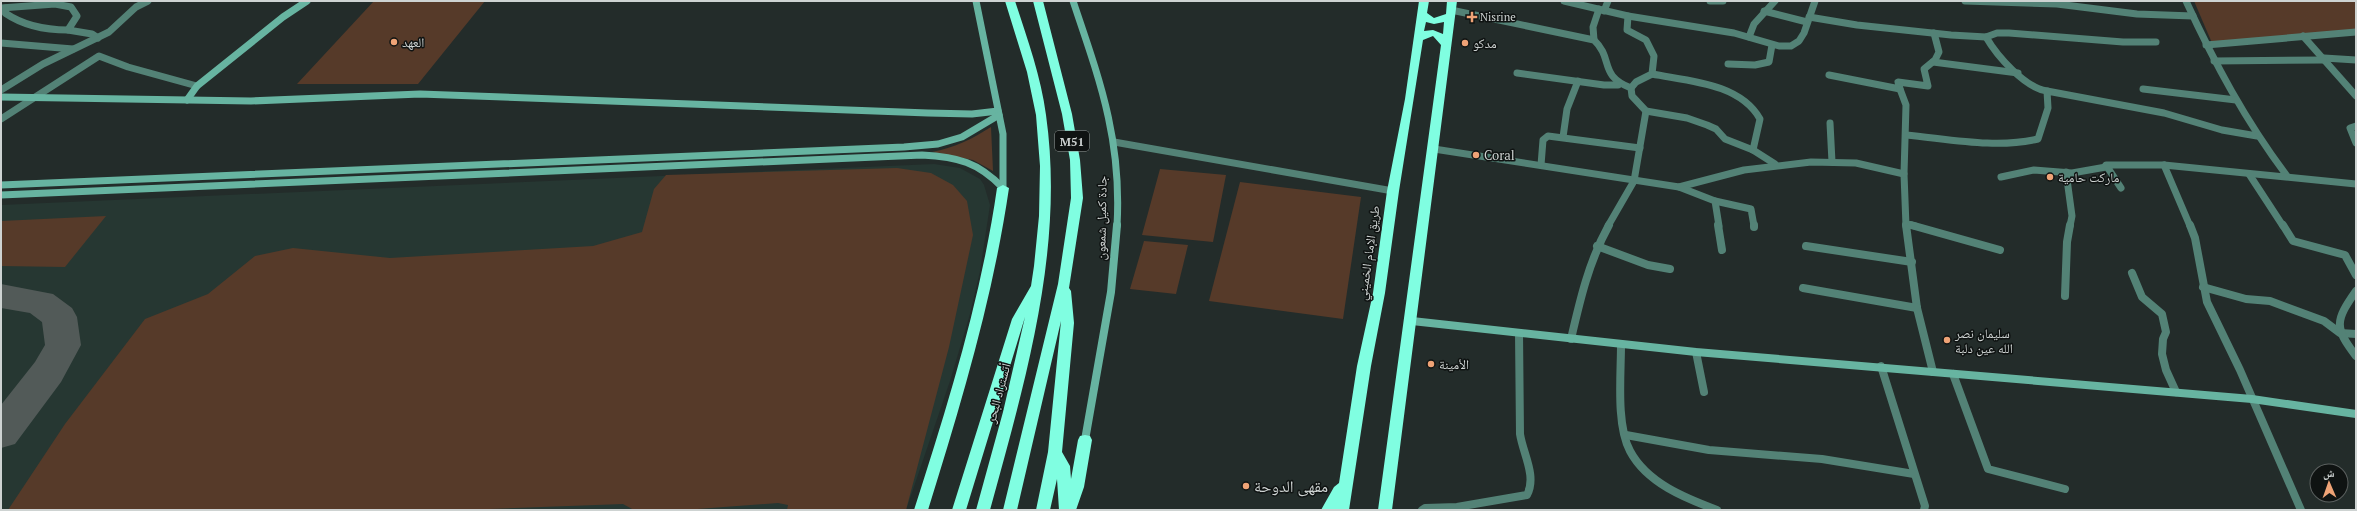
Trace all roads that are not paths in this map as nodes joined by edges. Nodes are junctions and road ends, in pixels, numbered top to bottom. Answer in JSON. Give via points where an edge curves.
{"nodes":[{"id":1,"x":148,"y":1,"type":"edge"},
{"id":2,"x":307,"y":1,"type":"edge"},
{"id":3,"x":976,"y":1,"type":"edge"},
{"id":4,"x":1010,"y":1,"type":"edge"},
{"id":5,"x":1038,"y":1,"type":"edge"},
{"id":6,"x":1073,"y":1,"type":"edge"},
{"id":7,"x":1564,"y":1,"type":"edge"},
{"id":8,"x":1608,"y":1,"type":"edge"},
{"id":9,"x":1710,"y":1,"type":"edge"},
{"id":10,"x":1724,"y":1,"type":"edge"},
{"id":11,"x":1775,"y":1,"type":"edge"},
{"id":12,"x":1816,"y":1,"type":"edge"},
{"id":13,"x":1965,"y":1,"type":"edge"},
{"id":14,"x":2186,"y":1,"type":"edge"},
{"id":15,"x":1423,"y":7,"type":"edge"},
{"id":16,"x":4,"y":8,"type":"edge"},
{"id":17,"x":1451,"y":9,"type":"edge"},
{"id":18,"x":1602,"y":10,"type":"junction"},
{"id":19,"x":1764,"y":11,"type":"junction"},
{"id":20,"x":1628,"y":16,"type":"junction"},
{"id":21,"x":2193,"y":16,"type":"junction"},
{"id":22,"x":1808,"y":19,"type":"junction"},
{"id":23,"x":68,"y":30,"type":"junction"},
{"id":24,"x":2356,"y":32,"type":"edge"},
{"id":25,"x":1934,"y":33,"type":"junction"},
{"id":26,"x":2303,"y":36,"type":"junction"},
{"id":27,"x":1749,"y":37,"type":"junction"},
{"id":28,"x":1986,"y":37,"type":"junction"},
{"id":29,"x":98,"y":38,"type":"junction"},
{"id":30,"x":1418,"y":40,"type":"junction"},
{"id":31,"x":1594,"y":40,"type":"junction"},
{"id":32,"x":2156,"y":42,"type":"dead end"},
{"id":33,"x":1,"y":43,"type":"edge"},
{"id":34,"x":1445,"y":43,"type":"junction"},
{"id":35,"x":1772,"y":45,"type":"junction"},
{"id":36,"x":2206,"y":45,"type":"junction"},
{"id":37,"x":73,"y":49,"type":"junction"},
{"id":38,"x":2323,"y":59,"type":"junction"},
{"id":39,"x":2356,"y":60,"type":"edge"},
{"id":40,"x":2214,"y":61,"type":"junction"},
{"id":41,"x":1933,"y":62,"type":"junction"},
{"id":42,"x":1728,"y":64,"type":"dead end"},
{"id":43,"x":1517,"y":73,"type":"dead end"},
{"id":44,"x":2018,"y":73,"type":"junction"},
{"id":45,"x":1652,"y":74,"type":"junction"},
{"id":46,"x":1829,"y":75,"type":"dead end"},
{"id":47,"x":1578,"y":81,"type":"junction"},
{"id":48,"x":1618,"y":84,"type":"junction"},
{"id":49,"x":197,"y":86,"type":"junction"},
{"id":50,"x":1630,"y":88,"type":"junction"},
{"id":51,"x":1900,"y":89,"type":"junction"},
{"id":52,"x":2143,"y":89,"type":"dead end"},
{"id":53,"x":1,"y":90,"type":"edge"},
{"id":54,"x":2047,"y":91,"type":"junction"},
{"id":55,"x":2356,"y":96,"type":"edge"},
{"id":56,"x":1,"y":97,"type":"edge"},
{"id":57,"x":31,"y":98,"type":"junction"},
{"id":58,"x":187,"y":100,"type":"junction"},
{"id":59,"x":2236,"y":100,"type":"junction"},
{"id":60,"x":1646,"y":111,"type":"junction"},
{"id":61,"x":998,"y":113,"type":"junction"},
{"id":62,"x":1,"y":119,"type":"edge"},
{"id":63,"x":1830,"y":123,"type":"dead end"},
{"id":64,"x":2356,"y":126,"type":"edge"},
{"id":65,"x":1906,"y":135,"type":"junction"},
{"id":66,"x":2257,"y":136,"type":"junction"},
{"id":67,"x":1563,"y":138,"type":"junction"},
{"id":68,"x":1114,"y":142,"type":"junction"},
{"id":69,"x":2356,"y":143,"type":"edge"},
{"id":70,"x":1640,"y":148,"type":"junction"},
{"id":71,"x":1434,"y":149,"type":"junction"},
{"id":72,"x":1753,"y":150,"type":"junction"},
{"id":73,"x":1832,"y":162,"type":"junction"},
{"id":74,"x":1775,"y":164,"type":"junction"},
{"id":75,"x":1541,"y":165,"type":"junction"},
{"id":76,"x":2164,"y":166,"type":"junction"},
{"id":77,"x":2106,"y":167,"type":"junction"},
{"id":78,"x":2066,"y":172,"type":"junction"},
{"id":79,"x":1904,"y":174,"type":"junction"},
{"id":80,"x":2249,"y":174,"type":"junction"},
{"id":81,"x":2287,"y":176,"type":"junction"},
{"id":82,"x":2001,"y":177,"type":"dead end"},
{"id":83,"x":1634,"y":181,"type":"junction"},
{"id":84,"x":2356,"y":184,"type":"edge"},
{"id":85,"x":1,"y":185,"type":"edge"},
{"id":86,"x":1679,"y":187,"type":"junction"},
{"id":87,"x":1003,"y":188,"type":"junction"},
{"id":88,"x":2121,"y":188,"type":"dead end"},
{"id":89,"x":1393,"y":191,"type":"junction"},
{"id":90,"x":1,"y":195,"type":"edge"},
{"id":91,"x":1715,"y":201,"type":"junction"},
{"id":92,"x":1906,"y":224,"type":"junction"},
{"id":93,"x":1754,"y":227,"type":"dead end"},
{"id":94,"x":1597,"y":246,"type":"junction"},
{"id":95,"x":1806,"y":246,"type":"dead end"},
{"id":96,"x":1722,"y":250,"type":"dead end"},
{"id":97,"x":2000,"y":250,"type":"dead end"},
{"id":98,"x":1912,"y":262,"type":"junction"},
{"id":99,"x":1670,"y":269,"type":"dead end"},
{"id":100,"x":2132,"y":272,"type":"dead end"},
{"id":101,"x":2356,"y":272,"type":"edge"},
{"id":102,"x":1039,"y":283,"type":"junction"},
{"id":103,"x":1064,"y":284,"type":"junction"},
{"id":104,"x":2203,"y":287,"type":"junction"},
{"id":105,"x":1803,"y":288,"type":"dead end"},
{"id":106,"x":2356,"y":290,"type":"edge"},
{"id":107,"x":2065,"y":296,"type":"dead end"},
{"id":108,"x":1917,"y":308,"type":"junction"},
{"id":109,"x":1412,"y":321,"type":"junction"},
{"id":110,"x":1519,"y":333,"type":"junction"},
{"id":111,"x":2340,"y":333,"type":"junction"},
{"id":112,"x":2356,"y":334,"type":"edge"},
{"id":113,"x":1571,"y":339,"type":"junction"},
{"id":114,"x":1621,"y":345,"type":"junction"},
{"id":115,"x":1696,"y":352,"type":"junction"},
{"id":116,"x":2356,"y":356,"type":"edge"},
{"id":117,"x":1881,"y":366,"type":"junction"},
{"id":118,"x":1933,"y":372,"type":"junction"},
{"id":119,"x":1953,"y":374,"type":"junction"},
{"id":120,"x":1704,"y":392,"type":"dead end"},
{"id":121,"x":2176,"y":392,"type":"junction"},
{"id":122,"x":2252,"y":399,"type":"junction"},
{"id":123,"x":2356,"y":414,"type":"edge"},
{"id":124,"x":1626,"y":434,"type":"junction"},
{"id":125,"x":1085,"y":440,"type":"joint"},
{"id":126,"x":1055,"y":452,"type":"junction"},
{"id":127,"x":1914,"y":474,"type":"junction"},
{"id":128,"x":1346,"y":484,"type":"junction"},
{"id":129,"x":2065,"y":489,"type":"dead end"},
{"id":130,"x":921,"y":510,"type":"edge"},
{"id":131,"x":959,"y":510,"type":"edge"},
{"id":132,"x":984,"y":510,"type":"edge"},
{"id":133,"x":1010,"y":510,"type":"edge"},
{"id":134,"x":1043,"y":510,"type":"edge"},
{"id":135,"x":1066,"y":510,"type":"edge"},
{"id":136,"x":1069,"y":510,"type":"edge"},
{"id":137,"x":1328,"y":510,"type":"edge"},
{"id":138,"x":1342,"y":510,"type":"edge"},
{"id":139,"x":1385,"y":510,"type":"edge"},
{"id":140,"x":1422,"y":510,"type":"edge"},
{"id":141,"x":1717,"y":510,"type":"edge"},
{"id":142,"x":1924,"y":510,"type":"edge"},
{"id":143,"x":2301,"y":510,"type":"edge"}],
"edges":[{"from":1,"to":29,"type":"street","via":[[136,7],[122,22]]},
{"from":2,"to":49,"type":"street","via":[[283,17]]},
{"from":3,"to":61,"type":"street"},
{"from":4,"to":102,"type":"highway","number":"M51","via":[[1034,77],[1041,114],[1045,196]]},
{"from":5,"to":103,"type":"highway","name":"جادة كميل شمعون","number":"M51","via":[[1067,114],[1075,160],[1077,198]]},
{"from":6,"to":68,"type":"street","name":"جادة كميل شمعون","via":[[1106,103]]},
{"from":7,"to":18,"type":"street"},
{"from":8,"to":18,"type":"street"},
{"from":9,"to":10,"type":"street"},
{"from":11,"to":19,"type":"street"},
{"from":12,"to":22,"type":"street"},
{"from":13,"to":21,"type":"street","via":[[2058,4],[2132,13]]},
{"from":14,"to":21,"type":"street"},
{"from":15,"to":17,"type":"highway","via":[[1427,19],[1435,22],[1442,21]]},
{"from":15,"to":30,"type":"highway","name":"طريق الإمام الخميني"},
{"from":16,"to":23,"type":"street","via":[[5,13],[21,23]]},
{"from":16,"to":23,"type":"street","via":[[55,4],[71,7],[77,16]]},
{"from":17,"to":31,"type":"street"},
{"from":17,"to":34,"type":"highway"},
{"from":18,"to":20,"type":"street"},
{"from":18,"to":31,"type":"street","via":[[1593,27]]},
{"from":19,"to":22,"type":"street"},
{"from":19,"to":27,"type":"street","via":[[1754,24]]},
{"from":20,"to":27,"type":"street"},
{"from":20,"to":45,"type":"street","via":[[1627,30],[1644,38],[1652,49]]},
{"from":21,"to":36,"type":"street"},
{"from":22,"to":25,"type":"street"},
{"from":22,"to":35,"type":"street","via":[[1804,33],[1796,45]]},
{"from":23,"to":29,"type":"street","via":[[92,34]]},
{"from":24,"to":26,"type":"street"},
{"from":25,"to":28,"type":"street"},
{"from":25,"to":41,"type":"street","via":[[1939,52]]},
{"from":26,"to":36,"type":"street"},
{"from":26,"to":38,"type":"street"},
{"from":27,"to":35,"type":"street"},
{"from":28,"to":32,"type":"street","via":[[1996,33]]},
{"from":28,"to":44,"type":"street","via":[[2001,61]]},
{"from":29,"to":37,"type":"street"},
{"from":30,"to":34,"type":"highway","via":[[1427,33],[1435,33],[1443,37]]},
{"from":30,"to":89,"type":"highway","name":"طريق الإمام الخميني"},
{"from":31,"to":48,"type":"street","via":[[1600,45],[1610,76]]},
{"from":33,"to":37,"type":"street"},
{"from":34,"to":71,"type":"highway"},
{"from":35,"to":42,"type":"street","via":[[1769,62],[1755,65]]},
{"from":36,"to":40,"type":"street"},
{"from":37,"to":53,"type":"street"},
{"from":38,"to":39,"type":"street"},
{"from":38,"to":40,"type":"street"},
{"from":38,"to":55,"type":"street"},
{"from":40,"to":59,"type":"street"},
{"from":41,"to":44,"type":"street"},
{"from":41,"to":51,"type":"street","via":[[1924,69],[1928,86],[1898,82]]},
{"from":43,"to":47,"type":"street"},
{"from":44,"to":54,"type":"street","via":[[2034,90]]},
{"from":45,"to":50,"type":"street"},
{"from":45,"to":72,"type":"street","via":[[1723,88],[1755,110],[1760,119]]},
{"from":46,"to":51,"type":"street"},
{"from":47,"to":48,"type":"street","via":[[1610,86]]},
{"from":47,"to":67,"type":"street","via":[[1569,104]]},
{"from":48,"to":50,"type":"street"},
{"from":49,"to":57,"type":"street","via":[[128,67],[99,56]]},
{"from":49,"to":58,"type":"street"},
{"from":50,"to":60,"type":"street","via":[[1632,96]]},
{"from":51,"to":65,"type":"street","via":[[1906,105]]},
{"from":52,"to":59,"type":"street"},
{"from":54,"to":65,"type":"street","via":[[2048,108],[2038,139],[2032,142],[2011,143]]},
{"from":54,"to":66,"type":"street","via":[[2164,113],[2222,130]]},
{"from":56,"to":57,"type":"street"},
{"from":57,"to":58,"type":"street"},
{"from":57,"to":62,"type":"street"},
{"from":58,"to":61,"type":"street","via":[[252,101],[420,94]]},
{"from":59,"to":66,"type":"street"},
{"from":60,"to":70,"type":"street"},
{"from":60,"to":72,"type":"street","via":[[1707,124],[1725,139]]},
{"from":61,"to":85,"type":"street","via":[[978,130],[958,139],[904,147]]},
{"from":61,"to":87,"type":"street","via":[[1003,134]]},
{"from":63,"to":73,"type":"street"},
{"from":64,"to":69,"type":"street","via":[[2350,128],[2350,132]]},
{"from":65,"to":79,"type":"street"},
{"from":66,"to":81,"type":"street"},
{"from":67,"to":70,"type":"street"},
{"from":67,"to":75,"type":"street","via":[[1545,138]]},
{"from":68,"to":89,"type":"street"},
{"from":68,"to":125,"type":"street","name":"جادة كميل شمعون","via":[[1118,191],[1117,252]]},
{"from":70,"to":83,"type":"street"},
{"from":71,"to":75,"type":"street"},
{"from":71,"to":109,"type":"highway"},
{"from":72,"to":74,"type":"street"},
{"from":73,"to":74,"type":"street"},
{"from":73,"to":79,"type":"street","via":[[1858,164]]},
{"from":74,"to":86,"type":"street"},
{"from":75,"to":83,"type":"street"},
{"from":76,"to":77,"type":"street","via":[[2111,164]]},
{"from":76,"to":80,"type":"street"},
{"from":76,"to":104,"type":"street","via":[[2195,238]]},
{"from":77,"to":78,"type":"street","via":[[2085,172]]},
{"from":77,"to":88,"type":"street"},
{"from":78,"to":82,"type":"street","via":[[2034,170]]},
{"from":78,"to":107,"type":"street","via":[[2072,216],[2067,242]]},
{"from":79,"to":92,"type":"street"},
{"from":80,"to":81,"type":"street"},
{"from":80,"to":101,"type":"street","via":[[2293,241],[2339,252],[2345,255]]},
{"from":81,"to":84,"type":"street"},
{"from":83,"to":86,"type":"street"},
{"from":83,"to":94,"type":"street"},
{"from":86,"to":91,"type":"street"},
{"from":87,"to":90,"type":"street","via":[[988,173],[970,162],[957,158],[922,156]]},
{"from":87,"to":130,"type":"highway","via":[[997,241],[985,294]]},
{"from":89,"to":128,"type":"highway","name":"طريق الإمام الخميني","via":[[1379,293],[1364,366]]},
{"from":91,"to":93,"type":"street","via":[[1751,209]]},
{"from":91,"to":96,"type":"street"},
{"from":92,"to":97,"type":"street"},
{"from":92,"to":98,"type":"street"},
{"from":94,"to":99,"type":"street","via":[[1648,265]]},
{"from":94,"to":113,"type":"street","via":[[1581,294]]},
{"from":95,"to":98,"type":"street"},
{"from":98,"to":108,"type":"street"},
{"from":100,"to":121,"type":"street","via":[[2142,297],[2162,314],[2166,332],[2161,341],[2167,374]]},
{"from":102,"to":131,"type":"highway","via":[[1018,319]]},
{"from":102,"to":132,"type":"highway","name":"أتستراد البحر","number":"M51","via":[[1029,340]]},
{"from":103,"to":126,"type":"highway","via":[[1068,323]]},
{"from":103,"to":133,"type":"highway","number":"M51"},
{"from":104,"to":111,"type":"street","via":[[2246,299],[2270,301],[2324,321]]},
{"from":104,"to":122,"type":"street","via":[[2216,324]]},
{"from":105,"to":108,"type":"street"},
{"from":106,"to":111,"type":"street","via":[[2348,302],[2340,324]]},
{"from":108,"to":118,"type":"street"},
{"from":109,"to":110,"type":"street"},
{"from":109,"to":139,"type":"highway"},
{"from":110,"to":113,"type":"street"},
{"from":110,"to":140,"type":"street","via":[[1522,449],[1531,474],[1531,489],[1527,495]]},
{"from":111,"to":112,"type":"street"},
{"from":111,"to":116,"type":"street"},
{"from":113,"to":114,"type":"street"},
{"from":114,"to":115,"type":"street"},
{"from":114,"to":124,"type":"street","via":[[1620,390]]},
{"from":115,"to":117,"type":"street"},
{"from":115,"to":120,"type":"street"},
{"from":117,"to":118,"type":"street"},
{"from":117,"to":127,"type":"street"},
{"from":118,"to":119,"type":"street"},
{"from":119,"to":121,"type":"street"},
{"from":119,"to":129,"type":"street","via":[[1988,469]]},
{"from":121,"to":122,"type":"street"},
{"from":122,"to":123,"type":"street"},
{"from":122,"to":143,"type":"street"},
{"from":124,"to":127,"type":"street","via":[[1709,450],[1822,459]]},
{"from":124,"to":141,"type":"street","via":[[1629,450],[1641,465],[1663,484],[1689,500]]},
{"from":125,"to":136,"type":"highway"},
{"from":126,"to":134,"type":"highway"},
{"from":126,"to":135,"type":"highway","via":[[1063,466]]},
{"from":127,"to":142,"type":"street","via":[[1925,506]]},
{"from":128,"to":137,"type":"highway"},
{"from":128,"to":138,"type":"highway","name":"طريق الإمام الخميني"}]}
